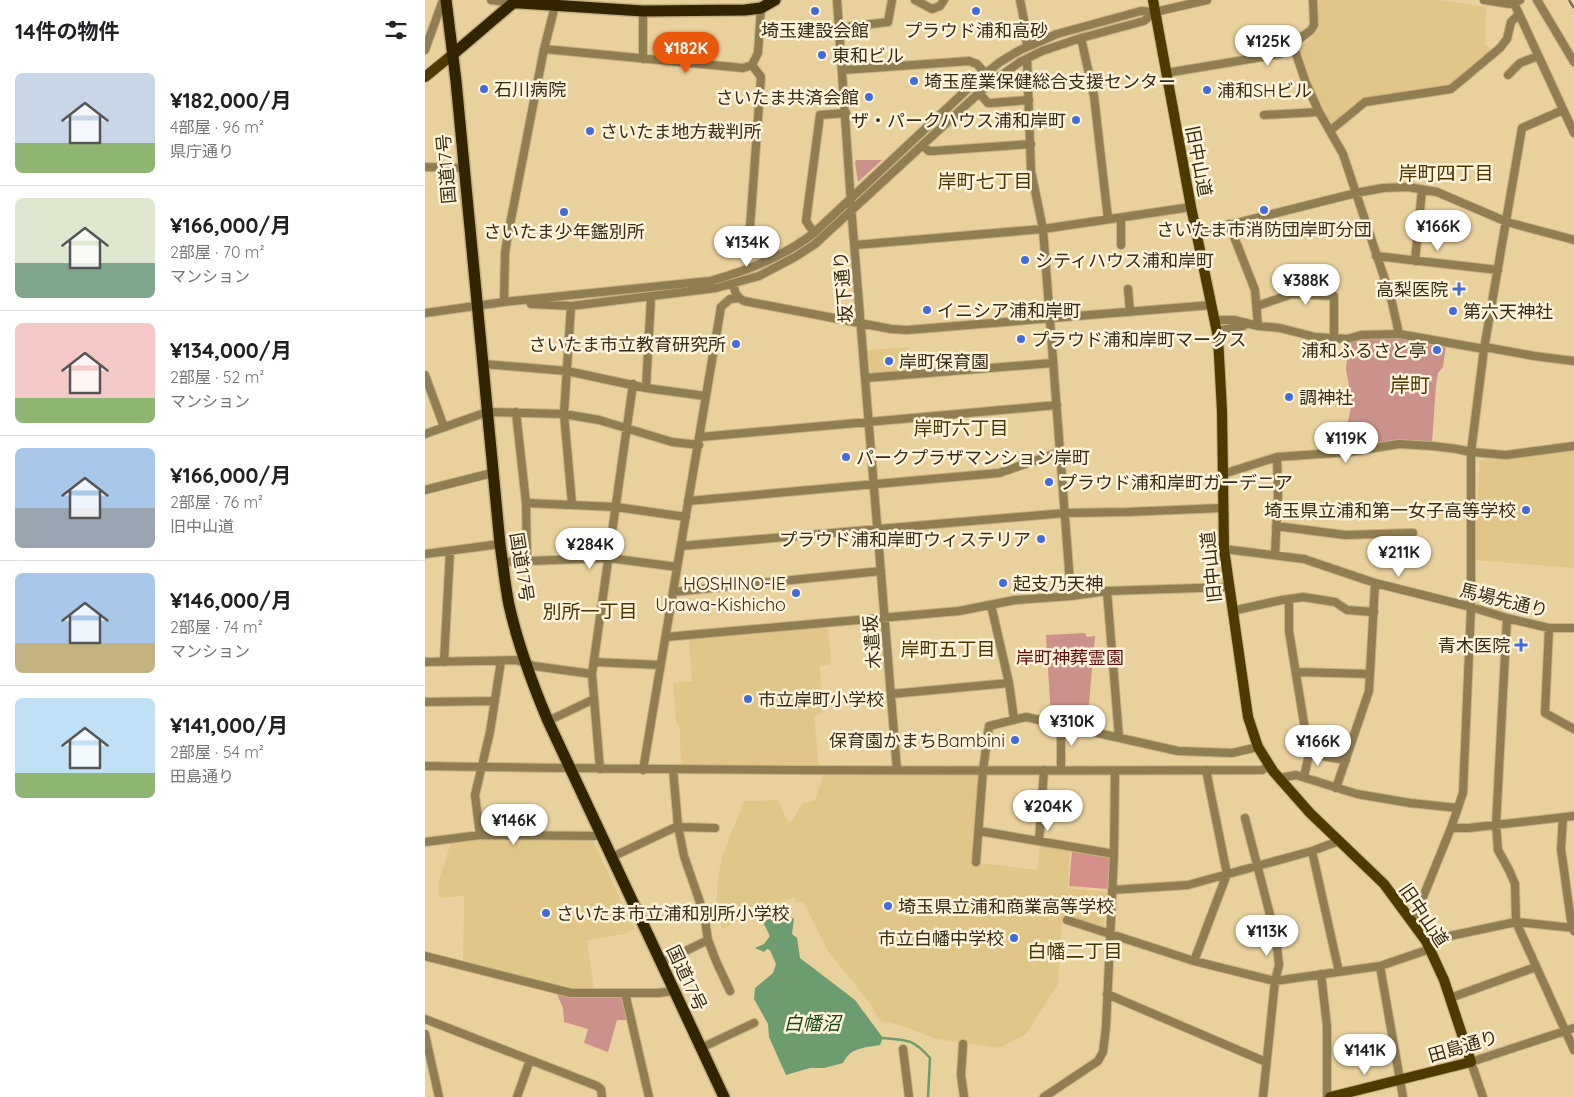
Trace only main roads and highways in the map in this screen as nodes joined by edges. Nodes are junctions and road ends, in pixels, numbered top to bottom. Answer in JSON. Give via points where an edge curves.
{"nodes":[{"id":1,"x":445,"y":0,"type":"edge"},
{"id":2,"x":775,"y":0,"type":"edge"},
{"id":3,"x":1153,"y":0,"type":"edge"},
{"id":4,"x":452,"y":55,"type":"junction"},
{"id":5,"x":425,"y":77,"type":"edge"},
{"id":6,"x":1471,"y":1062,"type":"joint"},
{"id":7,"x":724,"y":1097,"type":"edge"},
{"id":8,"x":1328,"y":1097,"type":"edge"}],
"edges":[{"from":1,"to":4,"type":"highway","name":"国道17号"},
{"from":2,"to":4,"type":"highway","via":[[761,8],[745,10],[643,11],[513,3]]},
{"from":3,"to":6,"type":"main road","name":"旧中山道","via":[[1217,331],[1221,372],[1224,549],[1248,717],[1258,747],[1269,766],[1310,813],[1384,884],[1428,945]]},
{"from":4,"to":5,"type":"main road"},
{"from":4,"to":7,"type":"highway","name":"国道17号","via":[[500,544],[509,605],[525,663],[548,721]]},
{"from":6,"to":8,"type":"main road","name":"田島通り"}]}
